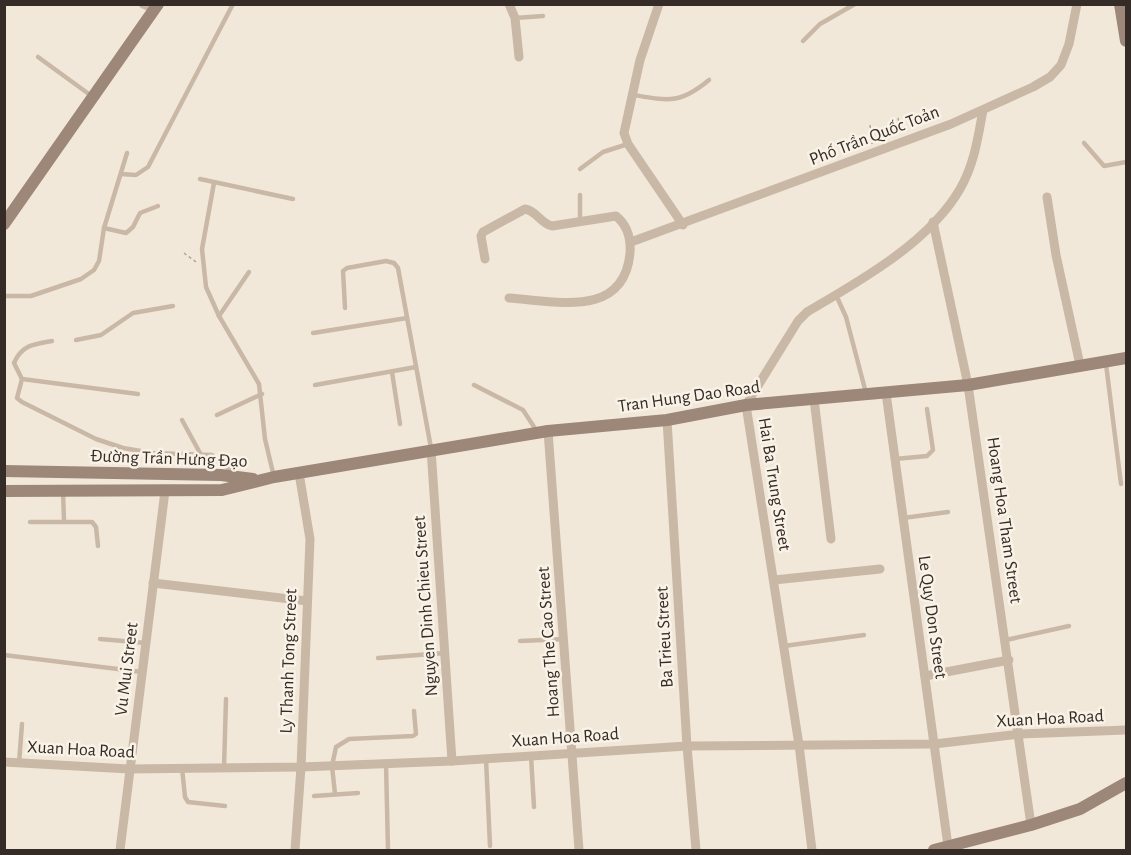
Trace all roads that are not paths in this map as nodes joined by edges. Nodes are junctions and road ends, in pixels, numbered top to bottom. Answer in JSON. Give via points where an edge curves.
{"nodes":[{"id":1,"x":233,"y":4,"type":"edge"},
{"id":2,"x":509,"y":4,"type":"edge"},
{"id":3,"x":659,"y":4,"type":"edge"},
{"id":4,"x":855,"y":4,"type":"edge"},
{"id":5,"x":1077,"y":4,"type":"edge"},
{"id":6,"x":1120,"y":4,"type":"edge"},
{"id":7,"x":151,"y":6,"type":"edge"},
{"id":8,"x":543,"y":16,"type":"dead end"},
{"id":9,"x":515,"y":18,"type":"junction"},
{"id":10,"x":1125,"y":22,"type":"edge"},
{"id":11,"x":803,"y":41,"type":"dead end"},
{"id":12,"x":1126,"y":41,"type":"edge"},
{"id":13,"x":38,"y":57,"type":"dead end"},
{"id":14,"x":519,"y":57,"type":"dead end"},
{"id":15,"x":709,"y":80,"type":"dead end"},
{"id":16,"x":631,"y":94,"type":"junction"},
{"id":17,"x":93,"y":97,"type":"junction"},
{"id":18,"x":983,"y":110,"type":"junction"},
{"id":19,"x":1084,"y":143,"type":"dead end"},
{"id":20,"x":628,"y":144,"type":"junction"},
{"id":21,"x":127,"y":153,"type":"dead end"},
{"id":22,"x":1126,"y":162,"type":"edge"},
{"id":23,"x":580,"y":169,"type":"dead end"},
{"id":24,"x":121,"y":174,"type":"junction"},
{"id":25,"x":200,"y":179,"type":"dead end"},
{"id":26,"x":214,"y":183,"type":"junction"},
{"id":27,"x":580,"y":195,"type":"dead end"},
{"id":28,"x":1047,"y":197,"type":"dead end"},
{"id":29,"x":293,"y":199,"type":"dead end"},
{"id":30,"x":158,"y":206,"type":"dead end"},
{"id":31,"x":580,"y":222,"type":"junction"},
{"id":32,"x":933,"y":222,"type":"junction"},
{"id":33,"x":4,"y":224,"type":"edge"},
{"id":34,"x":683,"y":225,"type":"junction"},
{"id":35,"x":104,"y":228,"type":"junction"},
{"id":36,"x":631,"y":242,"type":"junction"},
{"id":37,"x":485,"y":259,"type":"dead end"},
{"id":38,"x":249,"y":272,"type":"dead end"},
{"id":39,"x":836,"y":295,"type":"junction"},
{"id":40,"x":4,"y":296,"type":"edge"},
{"id":41,"x":509,"y":298,"type":"dead end"},
{"id":42,"x":173,"y":306,"type":"dead end"},
{"id":43,"x":345,"y":308,"type":"dead end"},
{"id":44,"x":219,"y":316,"type":"junction"},
{"id":45,"x":407,"y":318,"type":"junction"},
{"id":46,"x":313,"y":333,"type":"dead end"},
{"id":47,"x":76,"y":340,"type":"dead end"},
{"id":48,"x":52,"y":341,"type":"dead end"},
{"id":49,"x":1126,"y":358,"type":"edge"},
{"id":50,"x":1106,"y":361,"type":"junction"},
{"id":51,"x":1080,"y":365,"type":"junction"},
{"id":52,"x":416,"y":368,"type":"junction"},
{"id":53,"x":392,"y":372,"type":"junction"},
{"id":54,"x":22,"y":379,"type":"junction"},
{"id":55,"x":968,"y":384,"type":"junction"},
{"id":56,"x":315,"y":385,"type":"dead end"},
{"id":57,"x":474,"y":385,"type":"dead end"},
{"id":58,"x":886,"y":393,"type":"junction"},
{"id":59,"x":138,"y":394,"type":"dead end"},
{"id":60,"x":262,"y":394,"type":"junction"},
{"id":61,"x":867,"y":395,"type":"junction"},
{"id":62,"x":814,"y":399,"type":"junction"},
{"id":63,"x":746,"y":405,"type":"junction"},
{"id":64,"x":927,"y":409,"type":"dead end"},
{"id":65,"x":217,"y":416,"type":"dead end"},
{"id":66,"x":182,"y":420,"type":"dead end"},
{"id":67,"x":667,"y":420,"type":"junction"},
{"id":68,"x":400,"y":424,"type":"dead end"},
{"id":69,"x":543,"y":432,"type":"junction"},
{"id":70,"x":431,"y":449,"type":"junction"},
{"id":71,"x":200,"y":453,"type":"junction"},
{"id":72,"x":895,"y":459,"type":"junction"},
{"id":73,"x":4,"y":471,"type":"edge"},
{"id":74,"x":299,"y":473,"type":"junction"},
{"id":75,"x":238,"y":477,"type":"junction"},
{"id":76,"x":274,"y":477,"type":"junction"},
{"id":77,"x":258,"y":480,"type":"junction"},
{"id":78,"x":1121,"y":483,"type":"dead end"},
{"id":79,"x":4,"y":491,"type":"edge"},
{"id":80,"x":63,"y":491,"type":"junction"},
{"id":81,"x":165,"y":491,"type":"junction"},
{"id":82,"x":948,"y":512,"type":"dead end"},
{"id":83,"x":903,"y":518,"type":"junction"},
{"id":84,"x":64,"y":521,"type":"junction"},
{"id":85,"x":30,"y":522,"type":"dead end"},
{"id":86,"x":831,"y":539,"type":"dead end"},
{"id":87,"x":98,"y":546,"type":"dead end"},
{"id":88,"x":880,"y":569,"type":"dead end"},
{"id":89,"x":774,"y":580,"type":"junction"},
{"id":90,"x":153,"y":583,"type":"junction"},
{"id":91,"x":306,"y":602,"type":"junction"},
{"id":92,"x":1069,"y":626,"type":"dead end"},
{"id":93,"x":864,"y":635,"type":"dead end"},
{"id":94,"x":100,"y":639,"type":"dead end"},
{"id":95,"x":565,"y":639,"type":"junction"},
{"id":96,"x":1006,"y":640,"type":"junction"},
{"id":97,"x":520,"y":641,"type":"dead end"},
{"id":98,"x":146,"y":644,"type":"junction"},
{"id":99,"x":784,"y":646,"type":"junction"},
{"id":100,"x":445,"y":653,"type":"junction"},
{"id":101,"x":4,"y":655,"type":"edge"},
{"id":102,"x":378,"y":658,"type":"dead end"},
{"id":103,"x":1009,"y":660,"type":"junction"},
{"id":104,"x":142,"y":672,"type":"junction"},
{"id":105,"x":925,"y":676,"type":"junction"},
{"id":106,"x":226,"y":699,"type":"dead end"},
{"id":107,"x":414,"y":711,"type":"dead end"},
{"id":108,"x":22,"y":724,"type":"dead end"},
{"id":109,"x":1126,"y":730,"type":"edge"},
{"id":110,"x":1020,"y":734,"type":"junction"},
{"id":111,"x":934,"y":744,"type":"junction"},
{"id":112,"x":799,"y":745,"type":"junction"},
{"id":113,"x":687,"y":746,"type":"junction"},
{"id":114,"x":573,"y":753,"type":"junction"},
{"id":115,"x":531,"y":756,"type":"junction"},
{"id":116,"x":486,"y":759,"type":"junction"},
{"id":117,"x":452,"y":761,"type":"junction"},
{"id":118,"x":4,"y":762,"type":"edge"},
{"id":119,"x":19,"y":763,"type":"junction"},
{"id":120,"x":386,"y":764,"type":"junction"},
{"id":121,"x":332,"y":766,"type":"junction"},
{"id":122,"x":301,"y":767,"type":"junction"},
{"id":123,"x":182,"y":768,"type":"junction"},
{"id":124,"x":224,"y":768,"type":"junction"},
{"id":125,"x":129,"y":769,"type":"junction"},
{"id":126,"x":1126,"y":783,"type":"edge"},
{"id":127,"x":358,"y":793,"type":"dead end"},
{"id":128,"x":335,"y":794,"type":"junction"},
{"id":129,"x":314,"y":796,"type":"dead end"},
{"id":130,"x":225,"y":806,"type":"dead end"},
{"id":131,"x":534,"y":807,"type":"dead end"},
{"id":132,"x":1031,"y":825,"type":"junction"},
{"id":133,"x":490,"y":846,"type":"dead end"},
{"id":134,"x":948,"y":846,"type":"junction"},
{"id":135,"x":120,"y":850,"type":"edge"},
{"id":136,"x":295,"y":850,"type":"edge"},
{"id":137,"x":388,"y":850,"type":"edge"},
{"id":138,"x":579,"y":850,"type":"edge"},
{"id":139,"x":696,"y":850,"type":"edge"},
{"id":140,"x":812,"y":850,"type":"edge"},
{"id":141,"x":934,"y":850,"type":"edge"}],
"edges":[{"from":1,"to":24,"type":"lane","via":[[148,167],[136,175]]},
{"from":2,"to":9,"type":"street"},
{"from":3,"to":16,"type":"street"},
{"from":4,"to":11,"type":"lane","via":[[820,24]]},
{"from":5,"to":18,"type":"street","name":"Phố Trần Quốc Toản","via":[[1061,65],[1050,77]]},
{"from":6,"to":10,"type":"street"},
{"from":7,"to":17,"type":"street"},
{"from":8,"to":9,"type":"lane"},
{"from":9,"to":14,"type":"street"},
{"from":10,"to":12,"type":"street"},
{"from":13,"to":17,"type":"lane"},
{"from":15,"to":16,"type":"lane","via":[[693,94],[678,100]]},
{"from":16,"to":20,"type":"street","via":[[624,133]]},
{"from":17,"to":33,"type":"street"},
{"from":18,"to":32,"type":"street","name":"Hai Ba Trung Street","via":[[973,162],[959,191]]},
{"from":18,"to":34,"type":"street","name":"Phố Trần Quốc Toản"},
{"from":19,"to":22,"type":"lane","via":[[1104,166]]},
{"from":20,"to":23,"type":"lane","via":[[603,152]]},
{"from":20,"to":34,"type":"street"},
{"from":21,"to":24,"type":"lane"},
{"from":24,"to":35,"type":"lane"},
{"from":25,"to":26,"type":"lane"},
{"from":26,"to":29,"type":"lane"},
{"from":26,"to":44,"type":"lane","via":[[202,266]]},
{"from":27,"to":31,"type":"lane"},
{"from":28,"to":51,"type":"street"},
{"from":30,"to":35,"type":"lane","via":[[140,213],[126,233]]},
{"from":31,"to":36,"type":"street","via":[[616,216],[623,221]]},
{"from":31,"to":37,"type":"street","via":[[552,226],[525,209],[483,232]]},
{"from":32,"to":39,"type":"street","name":"Hai Ba Trung Street","via":[[889,262]]},
{"from":32,"to":55,"type":"street","name":"Hoang Hoa Tham Street"},
{"from":34,"to":36,"type":"street","name":"Phố Trần Quốc Toản"},
{"from":35,"to":40,"type":"lane","via":[[99,261],[81,279],[31,296]]},
{"from":36,"to":41,"type":"street","via":[[623,282],[600,299],[580,302]]},
{"from":38,"to":44,"type":"lane"},
{"from":39,"to":61,"type":"lane","via":[[846,317]]},
{"from":39,"to":63,"type":"street","name":"Hai Ba Trung Street","via":[[798,321]]},
{"from":42,"to":47,"type":"lane","via":[[133,313],[101,335]]},
{"from":43,"to":45,"type":"lane","via":[[343,271],[394,263]]},
{"from":44,"to":60,"type":"lane","via":[[253,370]]},
{"from":45,"to":46,"type":"lane"},
{"from":45,"to":52,"type":"lane"},
{"from":48,"to":54,"type":"lane","via":[[25,347],[18,353],[14,363]]},
{"from":49,"to":50,"type":"street","name":"Tran Hung Dao Road"},
{"from":50,"to":51,"type":"street","name":"Tran Hung Dao Road"},
{"from":50,"to":78,"type":"lane"},
{"from":51,"to":55,"type":"street","name":"Tran Hung Dao Road"},
{"from":52,"to":53,"type":"lane"},
{"from":52,"to":70,"type":"lane"},
{"from":53,"to":56,"type":"lane"},
{"from":53,"to":68,"type":"lane"},
{"from":54,"to":59,"type":"lane"},
{"from":54,"to":71,"type":"lane","via":[[17,398],[96,439],[152,453]]},
{"from":55,"to":58,"type":"street","name":"Tran Hung Dao Road"},
{"from":55,"to":96,"type":"street","name":"Hoang Hoa Tham Street"},
{"from":57,"to":69,"type":"lane","via":[[523,410]]},
{"from":58,"to":61,"type":"street","name":"Tran Hung Dao Road"},
{"from":58,"to":72,"type":"street","name":"Le Quy Don Street"},
{"from":60,"to":65,"type":"lane"},
{"from":60,"to":76,"type":"lane","via":[[264,440]]},
{"from":61,"to":62,"type":"street","name":"Tran Hung Dao Road"},
{"from":62,"to":63,"type":"street","name":"Tran Hung Dao Road"},
{"from":62,"to":86,"type":"street"},
{"from":63,"to":67,"type":"street","name":"Tran Hung Dao Road"},
{"from":63,"to":89,"type":"street","name":"Hai Ba Trung Street"},
{"from":64,"to":72,"type":"lane","via":[[933,450],[927,456]]},
{"from":66,"to":71,"type":"lane"},
{"from":67,"to":69,"type":"street","name":"Tran Hung Dao Road"},
{"from":67,"to":113,"type":"street","name":"Ba Trieu Street"},
{"from":69,"to":70,"type":"street","name":"Tran Hung Dao Road"},
{"from":69,"to":95,"type":"street","name":"Hoang The Cao Street"},
{"from":70,"to":74,"type":"street","name":"Tran Hung Dao Road"},
{"from":70,"to":100,"type":"street","name":"Nguyen Dinh Chieu Street"},
{"from":71,"to":75,"type":"lane","via":[[222,460]]},
{"from":72,"to":83,"type":"street","name":"Le Quy Don Street"},
{"from":73,"to":75,"type":"street","name":"Đường Trần Hưng Đạo"},
{"from":74,"to":76,"type":"street","name":"Tran Hung Dao Road"},
{"from":74,"to":91,"type":"street","name":"Ly Thanh Tong Street","via":[[310,539]]},
{"from":75,"to":77,"type":"street","name":"Đường Trần Hưng Đạo"},
{"from":76,"to":77,"type":"street","name":"Tran Hung Dao Road"},
{"from":77,"to":81,"type":"street","name":"Đường Trần Hưng Đạo","via":[[222,490]]},
{"from":79,"to":80,"type":"street","name":"Đường Trần Hưng Đạo"},
{"from":80,"to":81,"type":"street","name":"Đường Trần Hưng Đạo"},
{"from":80,"to":84,"type":"lane"},
{"from":81,"to":90,"type":"street","name":"Vu Mui Street"},
{"from":82,"to":83,"type":"lane"},
{"from":83,"to":105,"type":"street","name":"Le Quy Don Street"},
{"from":84,"to":85,"type":"lane"},
{"from":84,"to":87,"type":"lane","via":[[92,522]]},
{"from":88,"to":89,"type":"street"},
{"from":89,"to":99,"type":"street","name":"Hai Ba Trung Street"},
{"from":90,"to":91,"type":"street"},
{"from":90,"to":98,"type":"street","name":"Vu Mui Street"},
{"from":91,"to":122,"type":"street","name":"Ly Thanh Tong Street"},
{"from":92,"to":96,"type":"lane"},
{"from":93,"to":99,"type":"lane"},
{"from":94,"to":98,"type":"lane"},
{"from":95,"to":97,"type":"lane"},
{"from":95,"to":114,"type":"street","name":"Hoang The Cao Street"},
{"from":96,"to":103,"type":"street","name":"Hoang Hoa Tham Street"},
{"from":98,"to":104,"type":"street","name":"Vu Mui Street"},
{"from":99,"to":112,"type":"street","name":"Hai Ba Trung Street"},
{"from":100,"to":102,"type":"lane"},
{"from":100,"to":117,"type":"street","name":"Nguyen Dinh Chieu Street"},
{"from":101,"to":104,"type":"lane"},
{"from":103,"to":105,"type":"street"},
{"from":103,"to":110,"type":"street","name":"Hoang Hoa Tham Street"},
{"from":104,"to":125,"type":"street","name":"Vu Mui Street"},
{"from":105,"to":111,"type":"street","name":"Le Quy Don Street"},
{"from":106,"to":124,"type":"lane"},
{"from":107,"to":121,"type":"lane","via":[[416,734],[340,742]]},
{"from":108,"to":119,"type":"lane"},
{"from":109,"to":110,"type":"street","name":"Xuan Hoa Road"},
{"from":110,"to":111,"type":"street","name":"Xuan Hoa Road"},
{"from":110,"to":132,"type":"street","name":"Hoang Hoa Tham Street"},
{"from":111,"to":112,"type":"street","name":"Xuan Hoa Road"},
{"from":111,"to":134,"type":"street","name":"Le Quy Don Street"},
{"from":112,"to":113,"type":"street","name":"Xuan Hoa Road"},
{"from":112,"to":140,"type":"street","name":"Hai Ba Trung Street"},
{"from":113,"to":114,"type":"street","name":"Xuan Hoa Road"},
{"from":113,"to":139,"type":"street","name":"Ba Trieu Street"},
{"from":114,"to":115,"type":"street","name":"Xuan Hoa Road"},
{"from":114,"to":138,"type":"street","name":"Hoang The Cao Street"},
{"from":115,"to":116,"type":"street","name":"Xuan Hoa Road"},
{"from":115,"to":131,"type":"lane"},
{"from":116,"to":117,"type":"street","name":"Xuan Hoa Road"},
{"from":116,"to":133,"type":"lane"},
{"from":117,"to":120,"type":"street","name":"Xuan Hoa Road"},
{"from":118,"to":119,"type":"street","name":"Xuan Hoa Road"},
{"from":119,"to":125,"type":"street","name":"Xuan Hoa Road"},
{"from":120,"to":121,"type":"street","name":"Xuan Hoa Road"},
{"from":120,"to":137,"type":"lane"},
{"from":121,"to":122,"type":"street","name":"Xuan Hoa Road"},
{"from":121,"to":128,"type":"lane"},
{"from":122,"to":124,"type":"street","name":"Xuan Hoa Road"},
{"from":122,"to":136,"type":"street","name":"Ly Thanh Tong Street"},
{"from":123,"to":124,"type":"street","name":"Xuan Hoa Road"},
{"from":123,"to":125,"type":"street","name":"Xuan Hoa Road"},
{"from":123,"to":130,"type":"lane","via":[[188,802]]},
{"from":125,"to":135,"type":"street","name":"Vu Mui Street"},
{"from":126,"to":132,"type":"street","via":[[1080,809]]},
{"from":127,"to":128,"type":"lane"},
{"from":128,"to":129,"type":"lane"},
{"from":132,"to":134,"type":"street"},
{"from":134,"to":141,"type":"street"}]}
